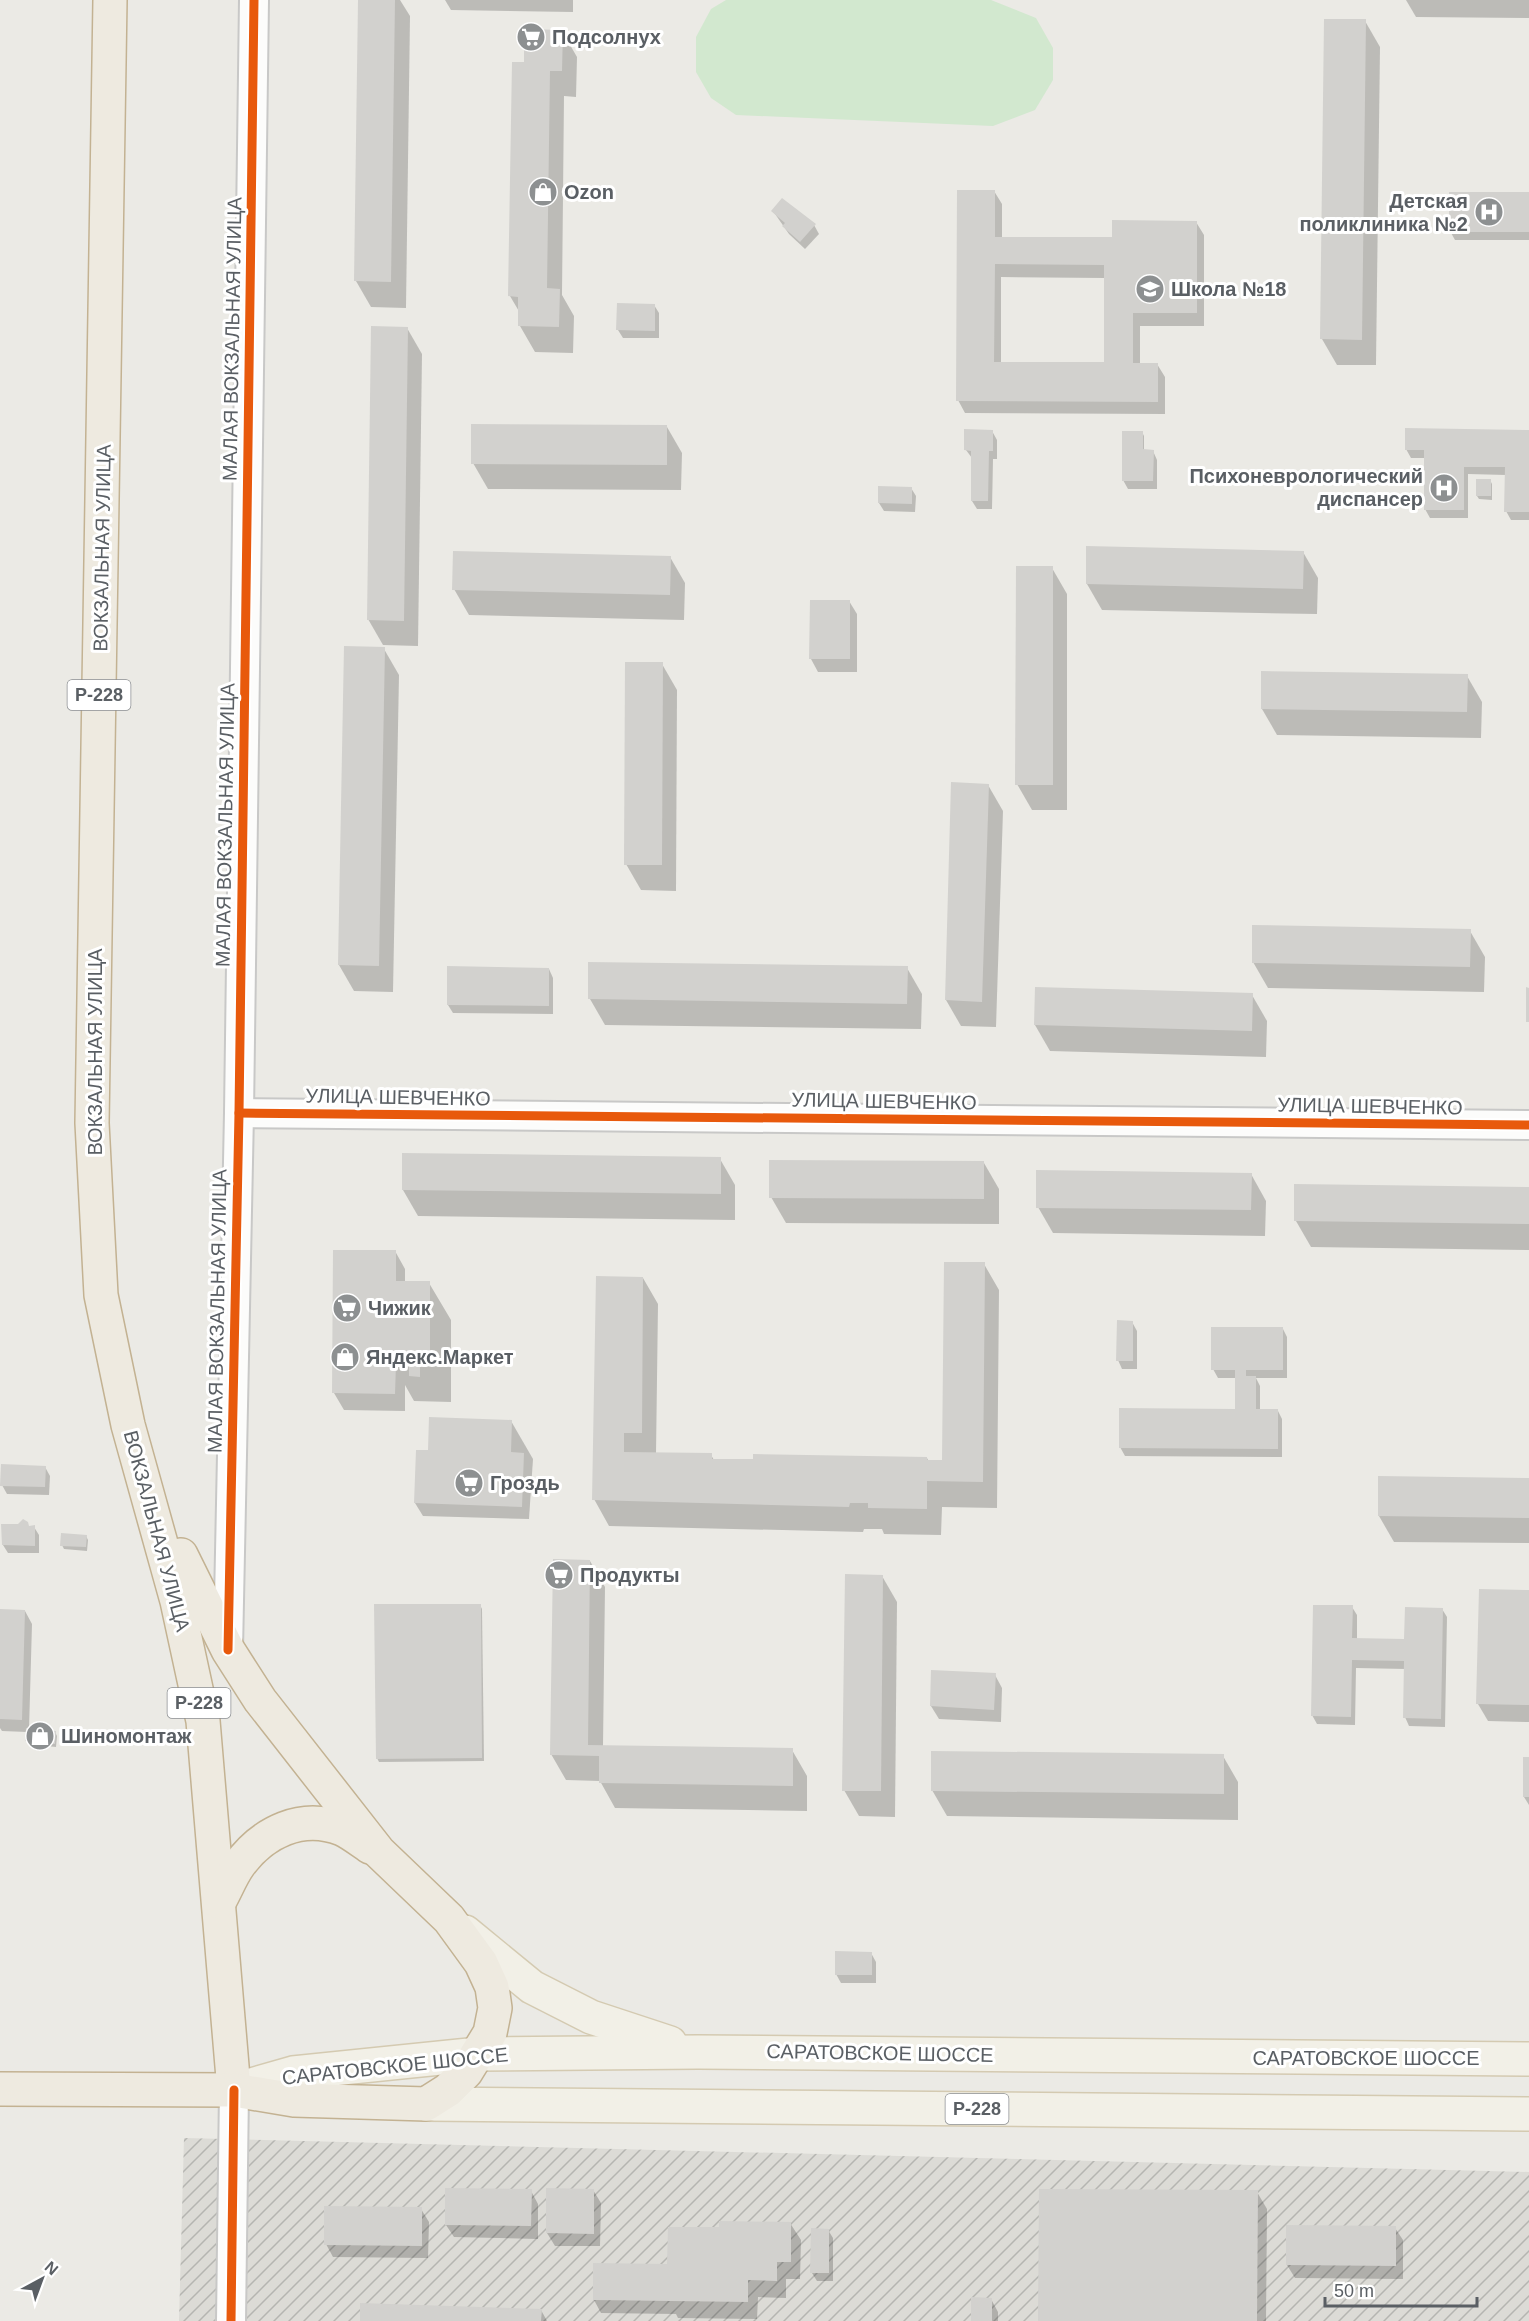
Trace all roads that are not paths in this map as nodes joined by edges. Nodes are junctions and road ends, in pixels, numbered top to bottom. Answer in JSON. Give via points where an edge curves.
{"nodes":[{"id":1,"x":110,"y":0,"type":"edge"},
{"id":2,"x":254,"y":0,"type":"edge"},
{"id":3,"x":239,"y":1113,"type":"junction"},
{"id":4,"x":1529,"y":1125,"type":"edge"},
{"id":5,"x":128,"y":1425,"type":"junction"},
{"id":6,"x":228,"y":1650,"type":"junction"},
{"id":7,"x":379,"y":1852,"type":"junction"},
{"id":8,"x":219,"y":1902,"type":"junction"},
{"id":9,"x":449,"y":1919,"type":"junction"},
{"id":10,"x":698,"y":2052,"type":"junction"},
{"id":11,"x":479,"y":2054,"type":"junction"},
{"id":12,"x":1529,"y":2059,"type":"edge"},
{"id":13,"x":0,"y":2089,"type":"edge"},
{"id":14,"x":234,"y":2090,"type":"junction"},
{"id":15,"x":426,"y":2104,"type":"junction"},
{"id":16,"x":1529,"y":2115,"type":"edge"},
{"id":17,"x":231,"y":2321,"type":"edge"}],
"edges":[{"from":1,"to":5,"type":"highway","name":"ВОКЗАЛЬНАЯ УЛИЦА","number":"Р-228","via":[[92,1123],[101,1295]]},
{"from":2,"to":3,"type":"street","name":"МАЛАЯ ВОКЗАЛЬНАЯ УЛИЦА"},
{"from":3,"to":4,"type":"street","name":"УЛИЦА ШЕВЧЕНКО"},
{"from":3,"to":6,"type":"street","name":"МАЛАЯ ВОКЗАЛЬНАЯ УЛИЦА"},
{"from":5,"to":6,"type":"highway","number":"Р-228","via":[[190,1576]]},
{"from":5,"to":8,"type":"highway","name":"ВОКЗАЛЬНАЯ УЛИЦА","number":"Р-228","via":[[177,1600],[203,1721]]},
{"from":6,"to":7,"type":"highway","number":"Р-228","via":[[260,1700]]},
{"from":7,"to":8,"type":"highway","via":[[342,1829],[312,1822],[285,1827],[261,1841],[239,1864]]},
{"from":7,"to":9,"type":"highway","number":"Р-228"},
{"from":8,"to":14,"type":"highway","name":"ВОКЗАЛЬНАЯ УЛИЦА","number":"Р-228"},
{"from":9,"to":10,"type":"main road","number":"Р-228","via":[[532,1987],[591,2017]]},
{"from":9,"to":11,"type":"highway","via":[[481,1963],[492,1987],[495,2008],[490,2033]]},
{"from":10,"to":11,"type":"main road","name":"САРАТОВСКОЕ ШОССЕ"},
{"from":10,"to":12,"type":"main road","name":"САРАТОВСКОЕ ШОССЕ"},
{"from":11,"to":14,"type":"main road","name":"САРАТОВСКОЕ ШОССЕ","via":[[293,2073]]},
{"from":11,"to":15,"type":"highway","via":[[448,2090]]},
{"from":13,"to":14,"type":"highway","name":"САРАТОВСКОЕ ШОССЕ"},
{"from":14,"to":15,"type":"highway","name":"САРАТОВСКОЕ ШОССЕ","number":"Р-228","via":[[294,2100]]},
{"from":14,"to":17,"type":"street"},
{"from":15,"to":16,"type":"main road","name":"САРАТОВСКОЕ ШОССЕ","number":"Р-228"}]}
